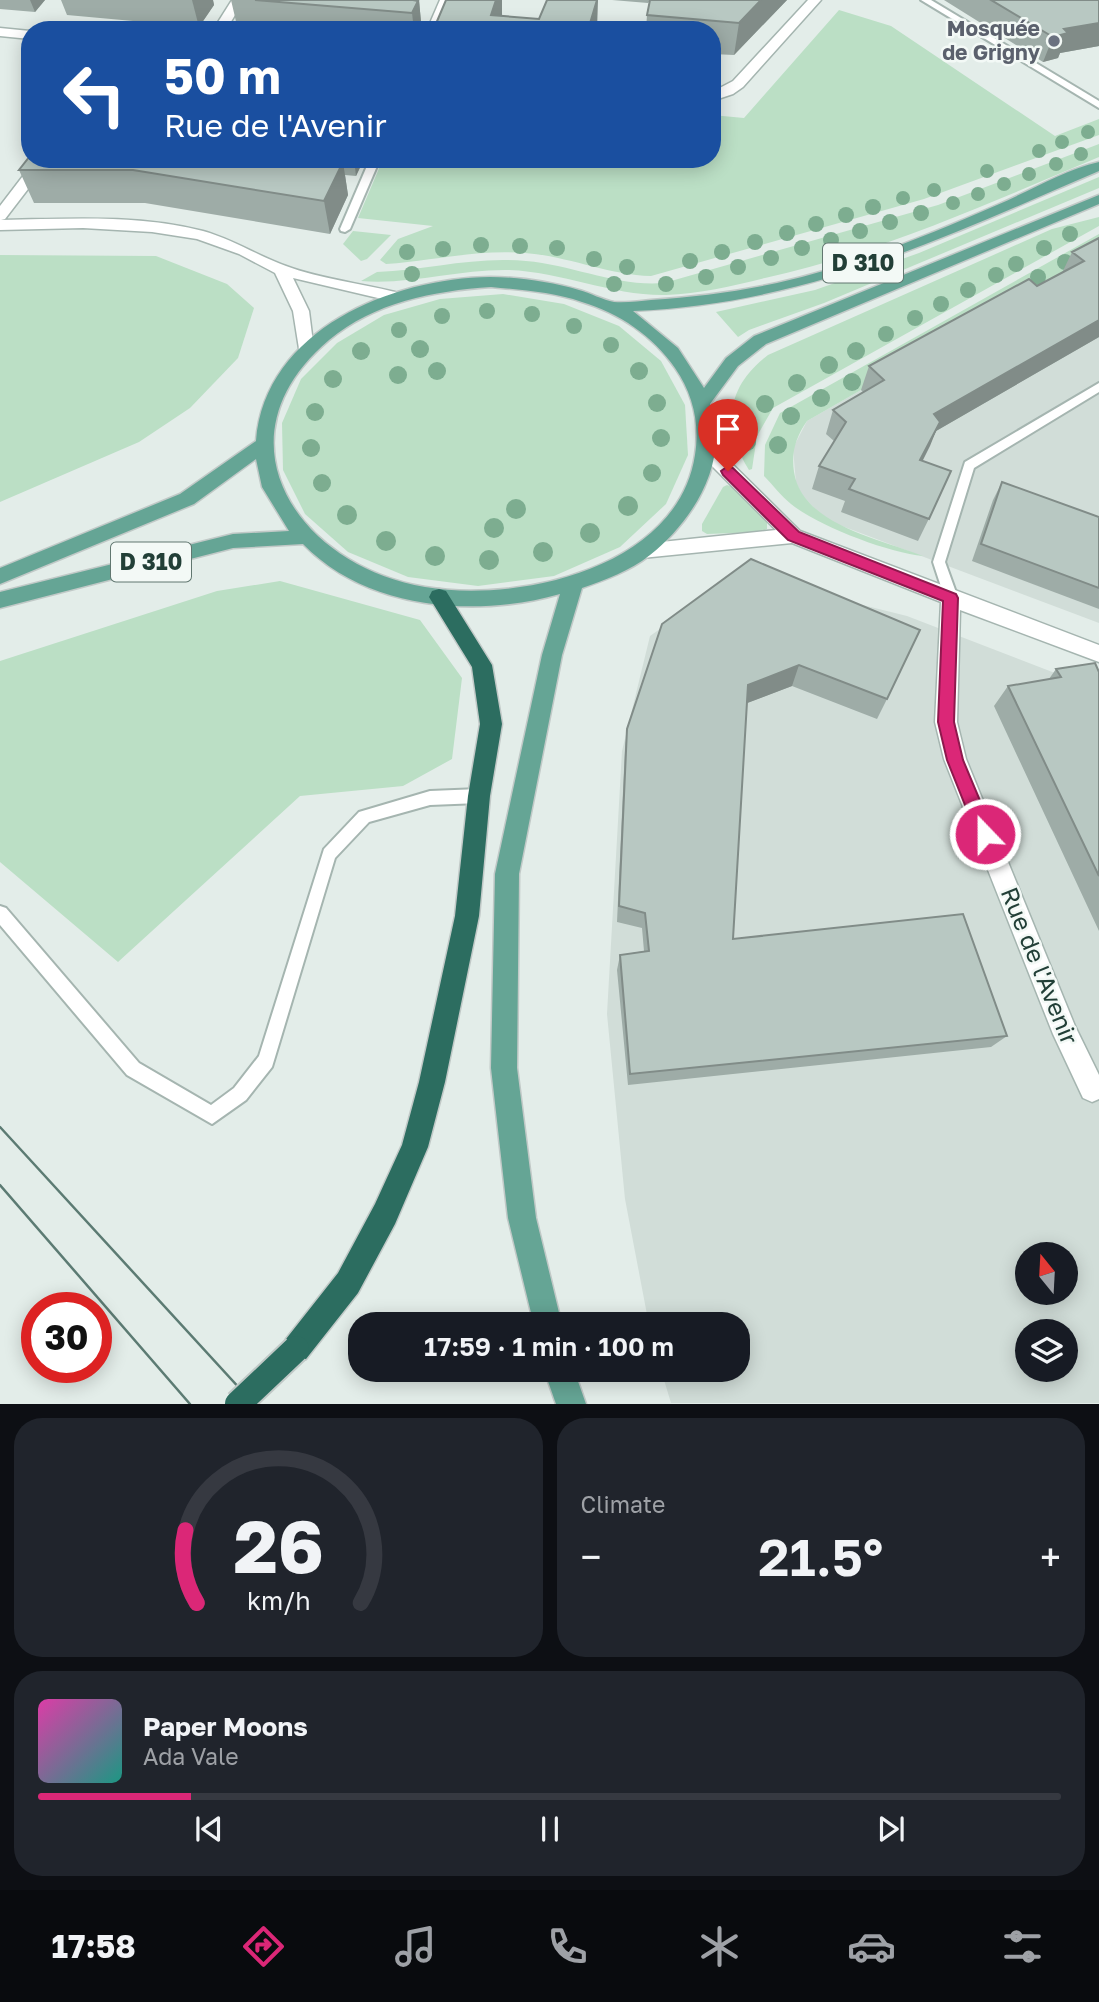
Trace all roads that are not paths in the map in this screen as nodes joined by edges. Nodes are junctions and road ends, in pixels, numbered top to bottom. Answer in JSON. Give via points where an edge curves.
{"nodes":[{"id":1,"x":238,"y":0,"type":"edge"},
{"id":2,"x":446,"y":0,"type":"edge"},
{"id":3,"x":815,"y":0,"type":"edge"},
{"id":4,"x":925,"y":0,"type":"edge"},
{"id":5,"x":225,"y":21,"type":"edge"},
{"id":6,"x":437,"y":21,"type":"edge"},
{"id":7,"x":0,"y":32,"type":"edge"},
{"id":8,"x":21,"y":34,"type":"edge"},
{"id":9,"x":721,"y":94,"type":"edge"},
{"id":10,"x":1099,"y":105,"type":"edge"},
{"id":11,"x":1099,"y":166,"type":"edge"},
{"id":12,"x":37,"y":168,"type":"edge"},
{"id":13,"x":371,"y":168,"type":"edge"},
{"id":14,"x":1099,"y":200,"type":"edge"},
{"id":15,"x":0,"y":216,"type":"edge"},
{"id":16,"x":0,"y":225,"type":"edge"},
{"id":17,"x":345,"y":229,"type":"dead end"},
{"id":18,"x":281,"y":270,"type":"junction"},
{"id":19,"x":395,"y":298,"type":"junction"},
{"id":20,"x":613,"y":307,"type":"junction"},
{"id":21,"x":306,"y":351,"type":"junction"},
{"id":22,"x":1099,"y":387,"type":"edge"},
{"id":23,"x":703,"y":401,"type":"junction"},
{"id":24,"x":262,"y":446,"type":"junction"},
{"id":25,"x":707,"y":450,"type":"junction"},
{"id":26,"x":793,"y":536,"type":"junction"},
{"id":27,"x":304,"y":537,"type":"junction"},
{"id":28,"x":642,"y":551,"type":"junction"},
{"id":29,"x":0,"y":576,"type":"edge"},
{"id":30,"x":573,"y":584,"type":"junction"},
{"id":31,"x":439,"y":597,"type":"junction"},
{"id":32,"x":951,"y":598,"type":"junction"},
{"id":33,"x":0,"y":600,"type":"edge"},
{"id":34,"x":1099,"y":654,"type":"edge"},
{"id":35,"x":479,"y":796,"type":"junction"},
{"id":36,"x":0,"y":913,"type":"edge"},
{"id":37,"x":1092,"y":1089,"type":"dead end"},
{"id":38,"x":545,"y":1312,"type":"edge"},
{"id":39,"x":564,"y":1382,"type":"edge"},
{"id":40,"x":239,"y":1404,"type":"edge"},
{"id":41,"x":572,"y":1404,"type":"edge"}],
"edges":[{"from":1,"to":5,"type":"street"},
{"from":2,"to":6,"type":"street"},
{"from":3,"to":9,"type":"street","via":[[738,84]]},
{"from":4,"to":10,"type":"lane"},
{"from":7,"to":8,"type":"street"},
{"from":11,"to":20,"type":"main road","number":"D 310","via":[[893,253],[830,274],[678,305]]},
{"from":12,"to":15,"type":"street"},
{"from":13,"to":17,"type":"lane"},
{"from":14,"to":23,"type":"main road","number":"D 310","via":[[760,340],[732,362]]},
{"from":16,"to":18,"type":"street","via":[[152,227],[200,235]]},
{"from":18,"to":19,"type":"street"},
{"from":18,"to":21,"type":"street","via":[[302,311]]},
{"from":19,"to":20,"type":"main road","via":[[447,285],[491,282],[538,285]]},
{"from":19,"to":21,"type":"main road","via":[[357,314]]},
{"from":20,"to":23,"type":"main road","via":[[670,348],[691,374]]},
{"from":21,"to":24,"type":"main road","via":[[275,394]]},
{"from":22,"to":32,"type":"lane","via":[[969,464],[939,562]]},
{"from":23,"to":25,"type":"main road"},
{"from":24,"to":27,"type":"main road","via":[[273,493]]},
{"from":24,"to":29,"type":"main road","number":"D 310","via":[[187,499]]},
{"from":25,"to":26,"type":"street"},
{"from":25,"to":28,"type":"main road","via":[[699,479],[683,508]]},
{"from":26,"to":28,"type":"street"},
{"from":26,"to":32,"type":"street"},
{"from":27,"to":31,"type":"main road","via":[[356,572]]},
{"from":27,"to":33,"type":"main road","number":"D 310","via":[[233,541]]},
{"from":28,"to":30,"type":"main road"},
{"from":30,"to":31,"type":"main road","via":[[517,596]]},
{"from":30,"to":38,"type":"main road","via":[[552,655],[507,874],[504,1068],[522,1217]]},
{"from":31,"to":35,"type":"highway","via":[[482,665],[491,724]]},
{"from":32,"to":34,"type":"street"},
{"from":32,"to":37,"type":"street","name":"Rue de l'Avenir","via":[[946,722],[955,760]]},
{"from":35,"to":36,"type":"lane","via":[[430,798],[364,817],[329,854],[265,1061],[240,1094],[212,1115],[133,1069]]},
{"from":35,"to":40,"type":"highway","bridge":true,"via":[[467,916],[415,1147],[348,1283],[296,1349]]},
{"from":39,"to":41,"type":"main road"}]}
